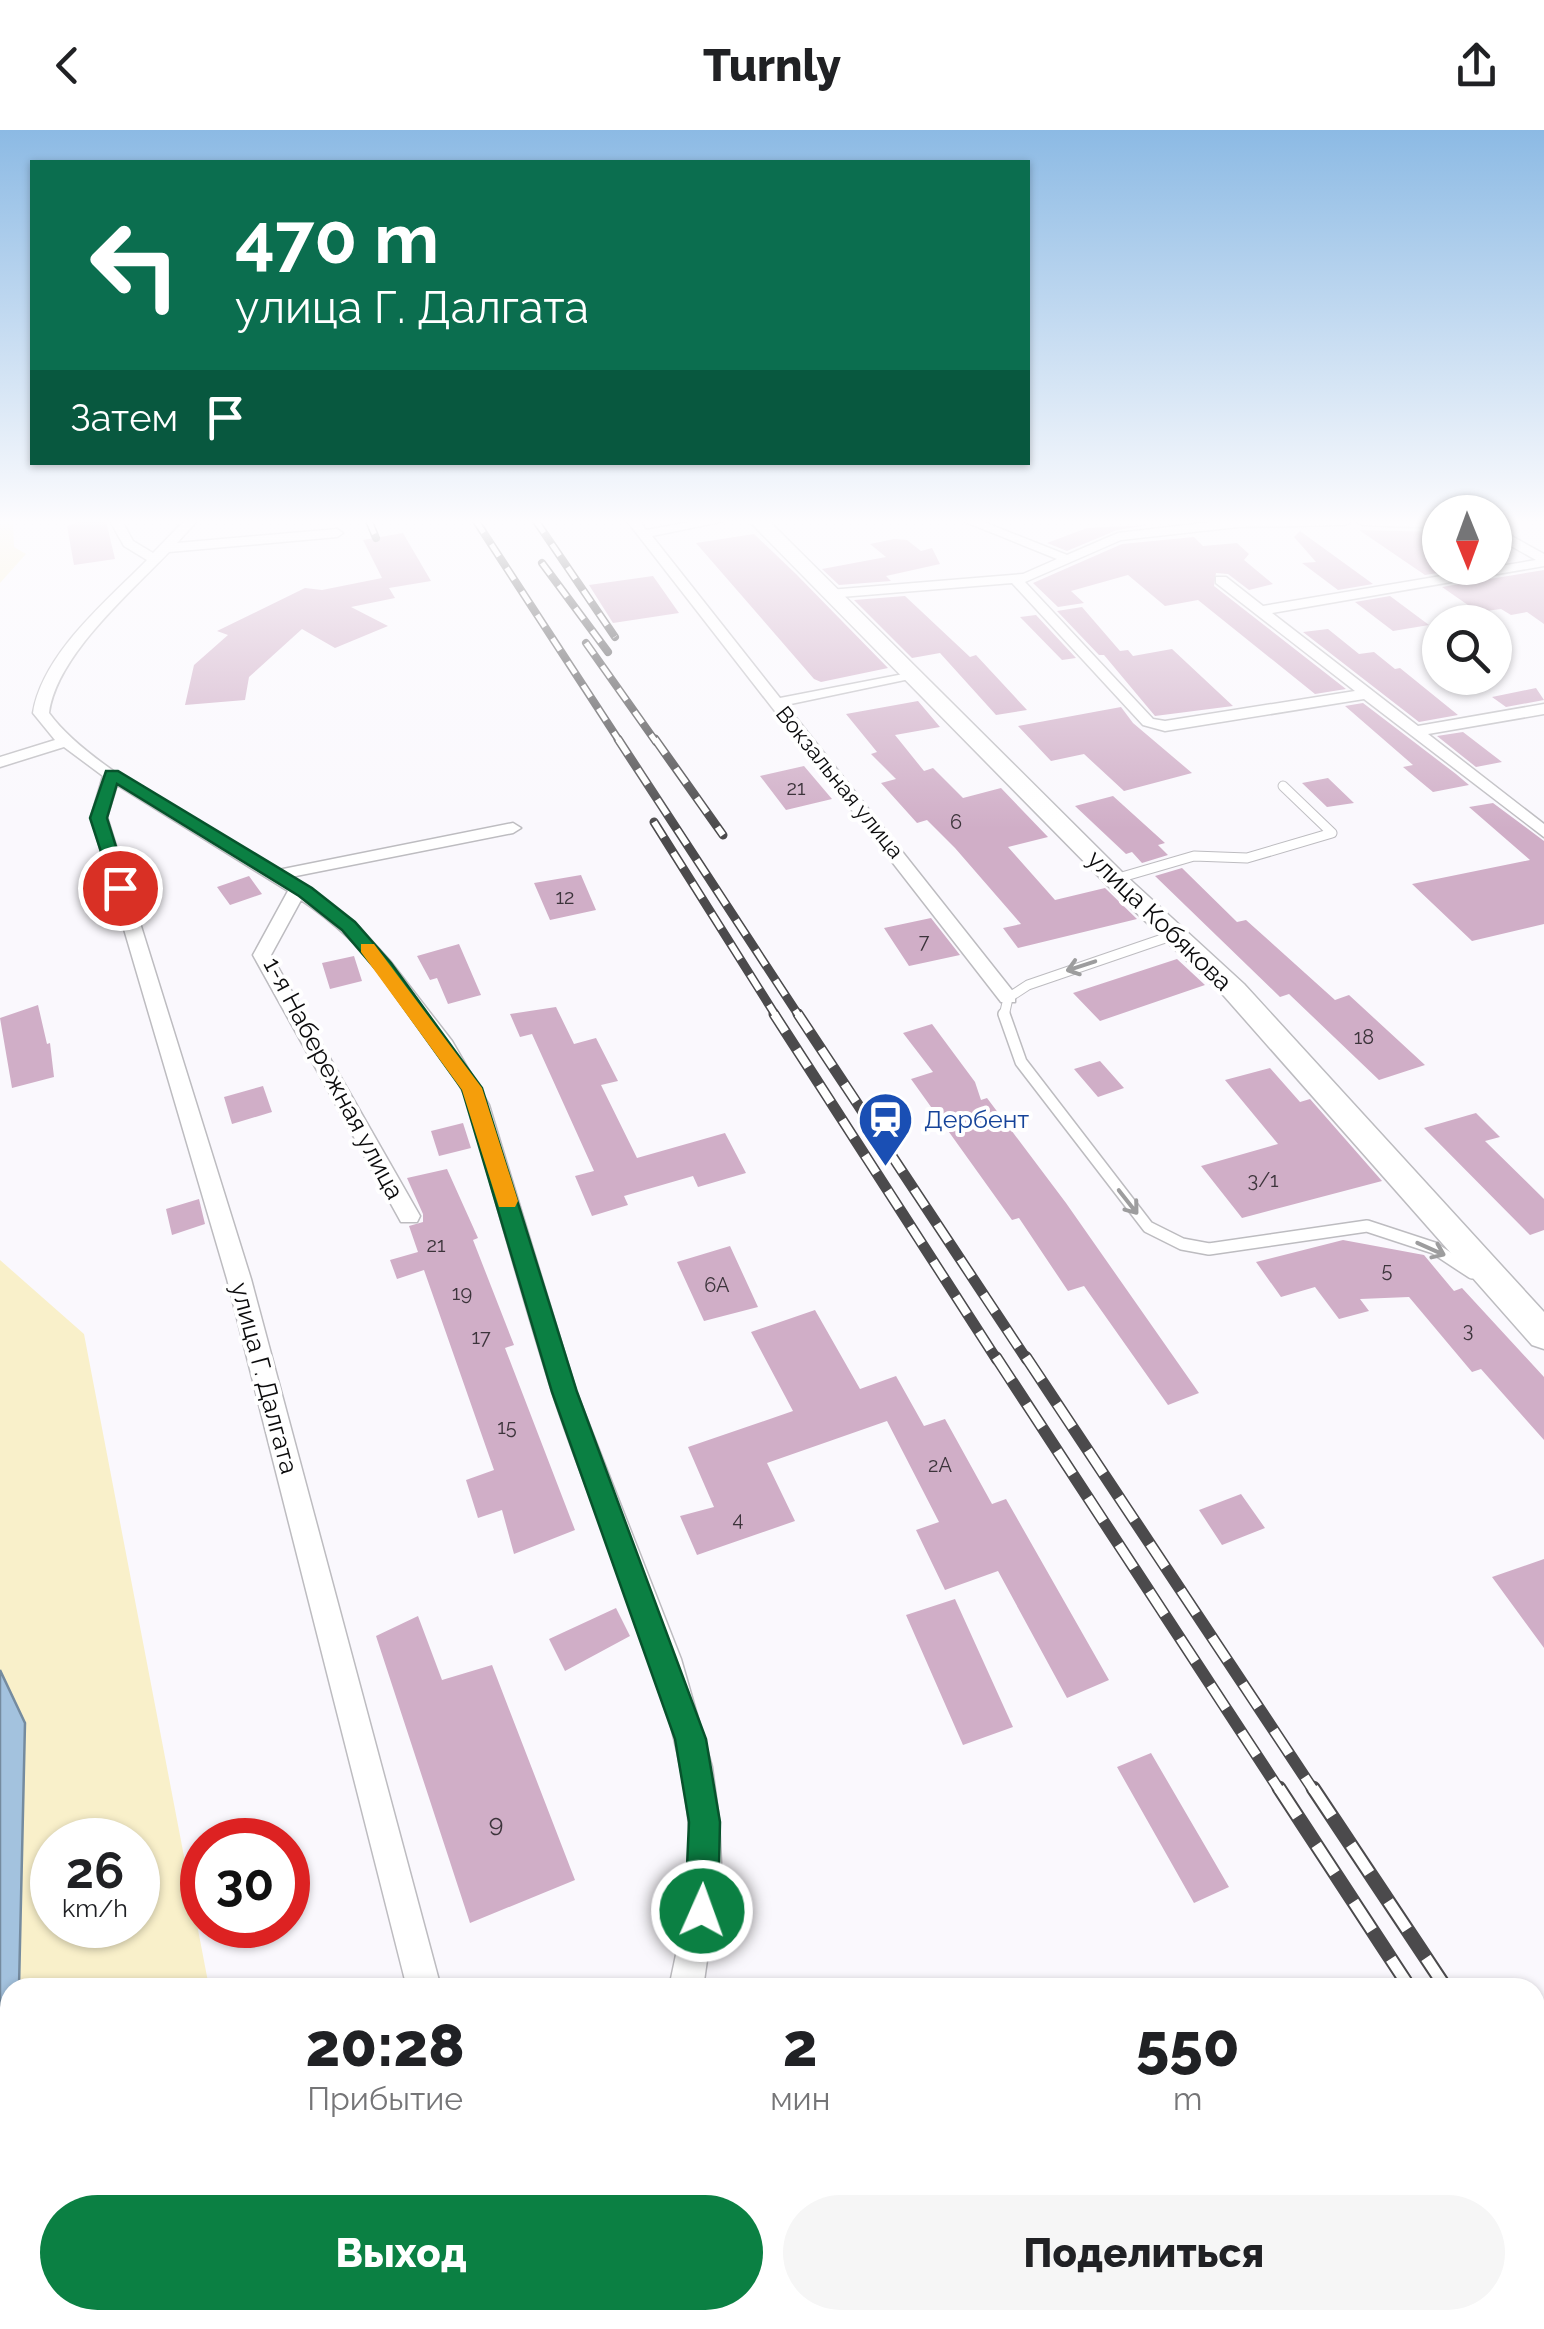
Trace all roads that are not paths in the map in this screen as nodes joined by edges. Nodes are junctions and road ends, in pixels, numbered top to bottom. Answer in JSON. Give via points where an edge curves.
{"nodes":[{"id":1,"x":95,"y":624,"type":"edge"},
{"id":2,"x":713,"y":624,"type":"edge"},
{"id":3,"x":860,"y":624,"type":"edge"},
{"id":4,"x":1057,"y":624,"type":"edge"},
{"id":5,"x":1276,"y":624,"type":"edge"},
{"id":6,"x":914,"y":674,"type":"junction"},
{"id":7,"x":1367,"y":694,"type":"junction"},
{"id":8,"x":776,"y":703,"type":"junction"},
{"id":9,"x":1544,"y":709,"type":"edge"},
{"id":10,"x":1416,"y":732,"type":"junction"},
{"id":11,"x":66,"y":742,"type":"junction"},
{"id":12,"x":0,"y":762,"type":"edge"},
{"id":13,"x":112,"y":774,"type":"junction"},
{"id":14,"x":1283,"y":786,"type":"dead end"},
{"id":15,"x":514,"y":828,"type":"dead end"},
{"id":16,"x":1544,"y":832,"type":"edge"},
{"id":17,"x":277,"y":875,"type":"junction"},
{"id":18,"x":1115,"y":879,"type":"junction"},
{"id":19,"x":298,"y":888,"type":"junction"},
{"id":20,"x":1174,"y":935,"type":"junction"},
{"id":21,"x":1008,"y":998,"type":"junction"},
{"id":22,"x":409,"y":1216,"type":"dead end"},
{"id":23,"x":1506,"y":1294,"type":"junction"},
{"id":24,"x":1544,"y":1334,"type":"edge"},
{"id":25,"x":421,"y":1978,"type":"edge"},
{"id":26,"x":688,"y":1978,"type":"edge"}],
"edges":[{"from":1,"to":11,"type":"street","via":[[41,692],[41,714]]},
{"from":2,"to":8,"type":"street","name":"Вокзальная улица"},
{"from":3,"to":6,"type":"street","name":"улица Кобякова"},
{"from":4,"to":7,"type":"street","via":[[1148,722],[1166,726]]},
{"from":5,"to":7,"type":"street"},
{"from":6,"to":8,"type":"street"},
{"from":6,"to":18,"type":"street","name":"улица Кобякова"},
{"from":7,"to":10,"type":"street"},
{"from":8,"to":21,"type":"street","name":"Вокзальная улица"},
{"from":9,"to":10,"type":"street"},
{"from":10,"to":16,"type":"street"},
{"from":11,"to":12,"type":"street"},
{"from":11,"to":13,"type":"street"},
{"from":13,"to":17,"type":"street"},
{"from":13,"to":25,"type":"street","name":"улица Г. Далгата","via":[[99,818],[239,1279]]},
{"from":14,"to":18,"type":"lane","via":[[1332,833],[1246,858],[1194,856]]},
{"from":15,"to":17,"type":"street"},
{"from":17,"to":19,"type":"street"},
{"from":18,"to":20,"type":"street","name":"улица Кобякова"},
{"from":19,"to":22,"type":"street","name":"1-я Набережная улица","via":[[262,956]]},
{"from":19,"to":26,"type":"street","via":[[348,926],[472,1088],[565,1392],[690,1739],[704,1822],[702,1911]]},
{"from":20,"to":21,"type":"lane","one_way":true,"via":[[1028,985]]},
{"from":20,"to":23,"type":"street","name":"улица Кобякова","via":[[1234,990]]},
{"from":21,"to":23,"type":"lane","one_way":true,"via":[[1005,1025],[1021,1062],[1148,1227],[1208,1249],[1367,1226],[1434,1248]]},
{"from":23,"to":24,"type":"street","name":"улица Кобякова"}]}
